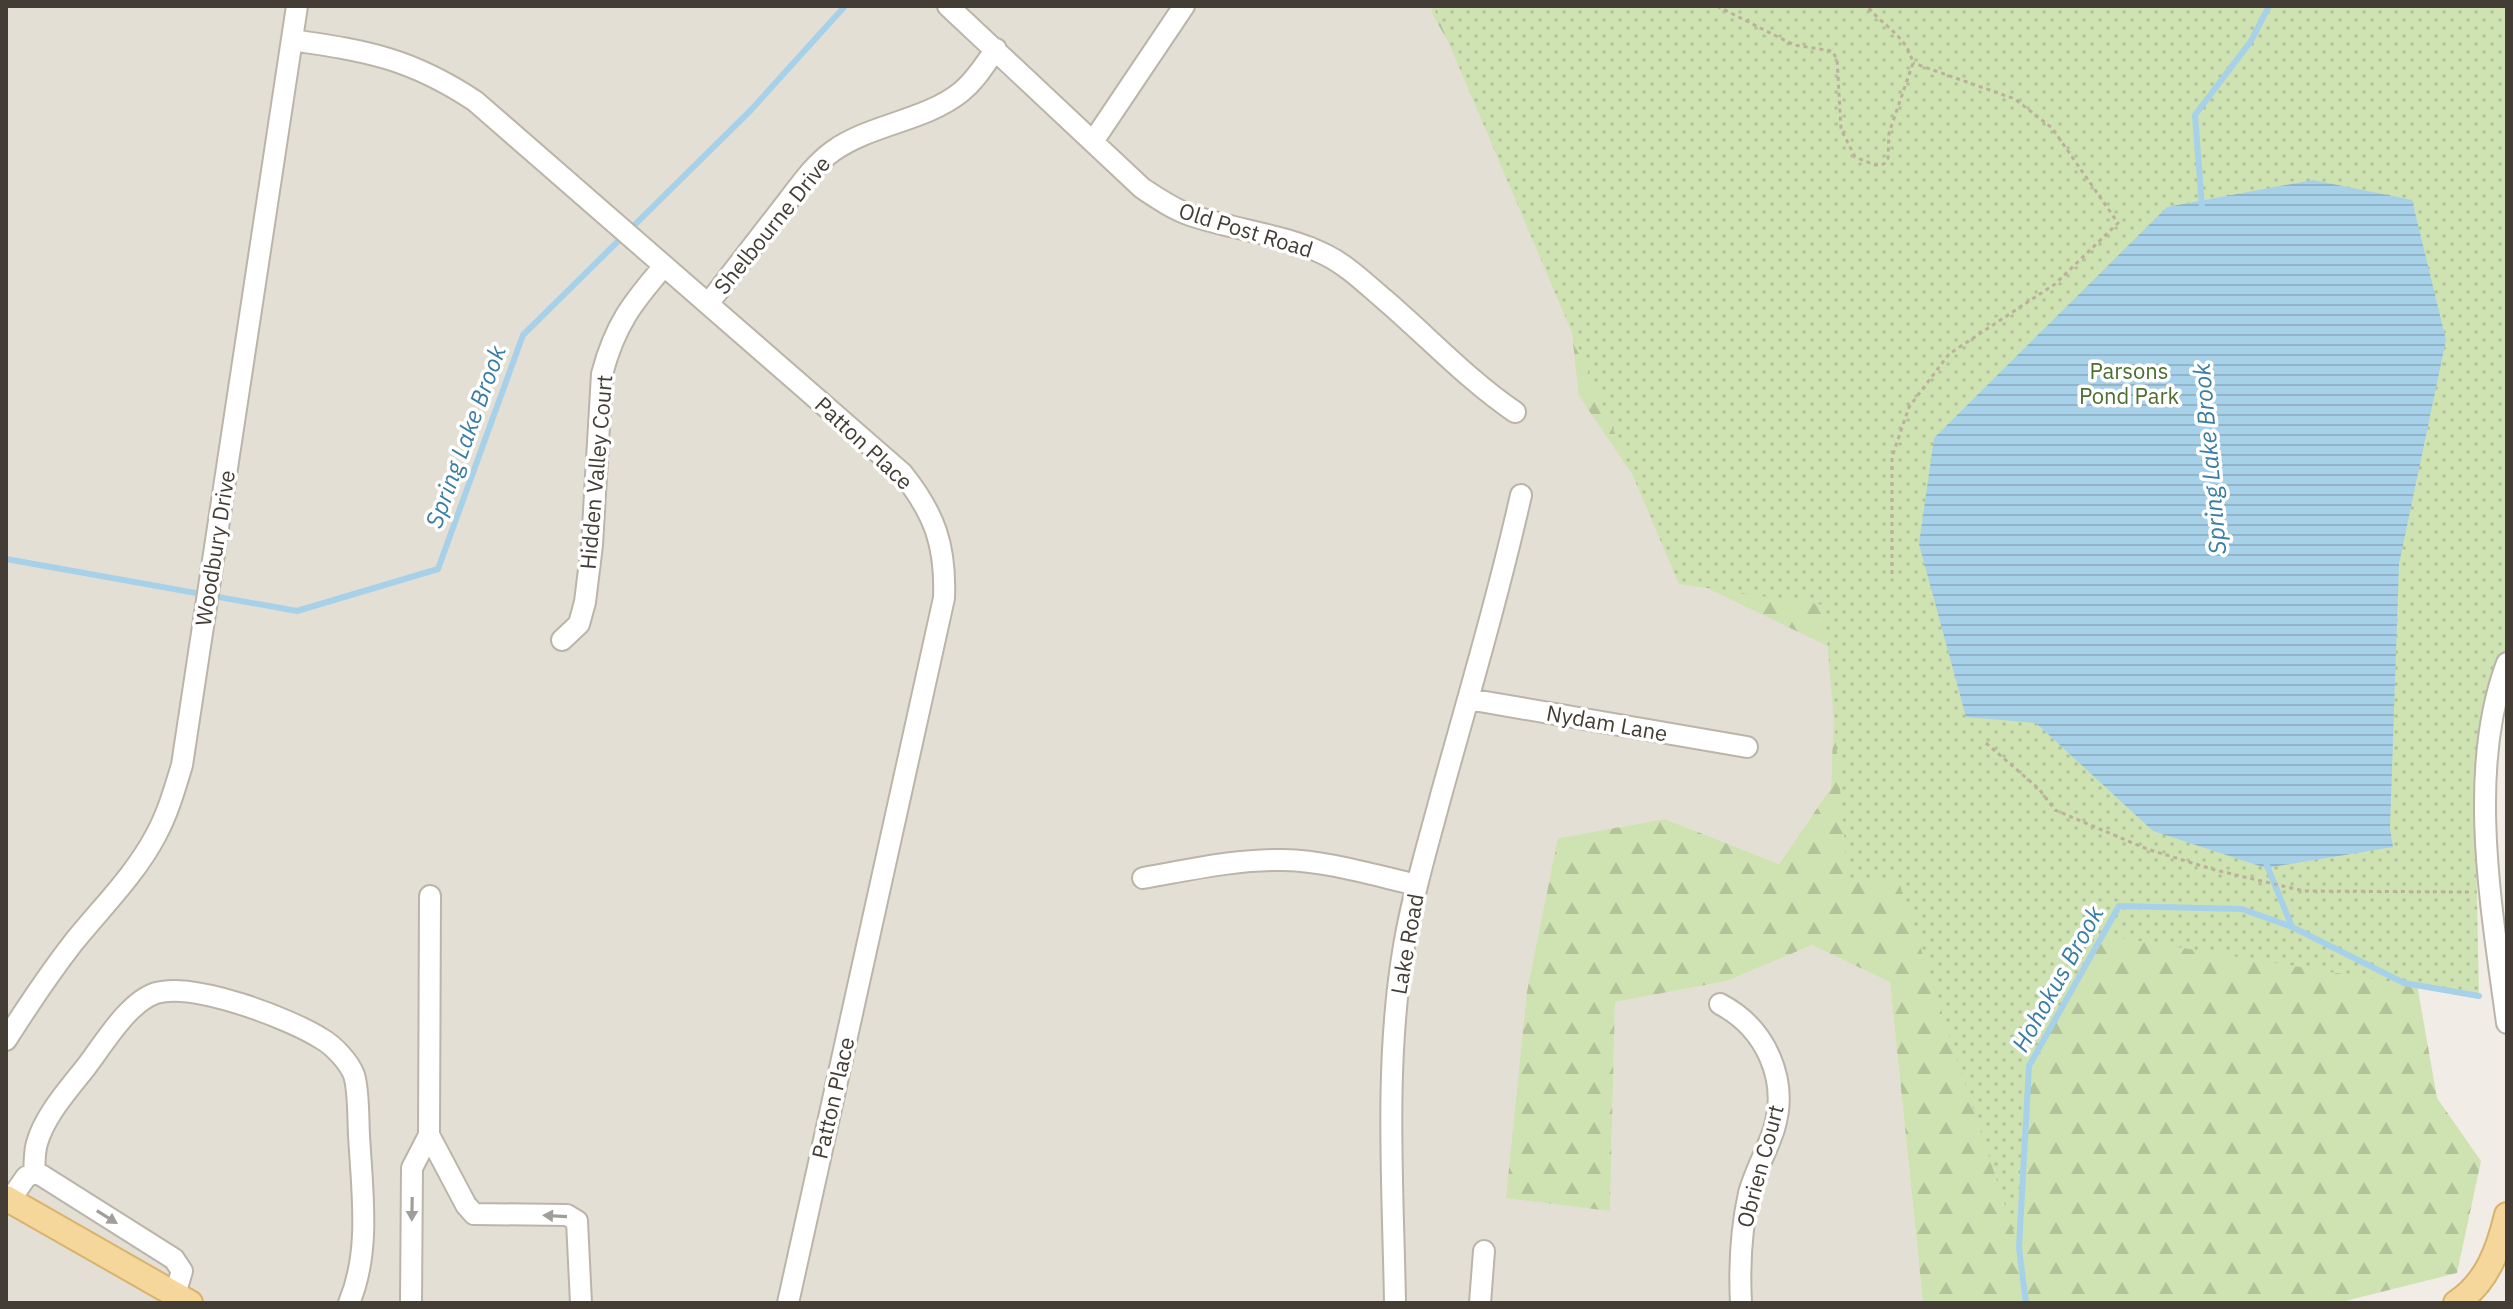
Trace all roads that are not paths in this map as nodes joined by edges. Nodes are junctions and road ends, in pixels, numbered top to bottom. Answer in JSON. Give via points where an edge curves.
{"nodes":[{"id":1,"x":297,"y":6,"type":"edge"},
{"id":2,"x":948,"y":6,"type":"edge"},
{"id":3,"x":1184,"y":6,"type":"edge"},
{"id":4,"x":292,"y":40,"type":"junction"},
{"id":5,"x":996,"y":49,"type":"junction"},
{"id":6,"x":1094,"y":140,"type":"junction"},
{"id":7,"x":664,"y":266,"type":"junction"},
{"id":8,"x":708,"y":304,"type":"junction"},
{"id":9,"x":1515,"y":412,"type":"dead end"},
{"id":10,"x":1521,"y":495,"type":"dead end"},
{"id":11,"x":562,"y":640,"type":"dead end"},
{"id":12,"x":2507,"y":663,"type":"edge"},
{"id":13,"x":1468,"y":699,"type":"junction"},
{"id":14,"x":1747,"y":747,"type":"dead end"},
{"id":15,"x":1143,"y":878,"type":"dead end"},
{"id":16,"x":1417,"y":885,"type":"junction"},
{"id":17,"x":430,"y":896,"type":"dead end"},
{"id":18,"x":1720,"y":1004,"type":"dead end"},
{"id":19,"x":2507,"y":1023,"type":"edge"},
{"id":20,"x":6,"y":1040,"type":"edge"},
{"id":21,"x":429,"y":1135,"type":"junction"},
{"id":22,"x":38,"y":1174,"type":"junction"},
{"id":23,"x":8,"y":1199,"type":"edge"},
{"id":24,"x":2507,"y":1215,"type":"edge"},
{"id":25,"x":1484,"y":1251,"type":"dead end"},
{"id":26,"x":183,"y":1298,"type":"edge"},
{"id":27,"x":349,"y":1303,"type":"edge"},
{"id":28,"x":411,"y":1303,"type":"edge"},
{"id":29,"x":581,"y":1303,"type":"edge"},
{"id":30,"x":788,"y":1303,"type":"edge"},
{"id":31,"x":1395,"y":1303,"type":"edge"},
{"id":32,"x":1480,"y":1303,"type":"edge"},
{"id":33,"x":1741,"y":1303,"type":"edge"},
{"id":34,"x":2456,"y":1303,"type":"edge"}],
"edges":[{"from":1,"to":4,"type":"street","name":"Woodbury Drive"},
{"from":2,"to":5,"type":"street","name":"Old Post Road"},
{"from":3,"to":6,"type":"street"},
{"from":4,"to":7,"type":"street","name":"Patton Place","via":[[378,54],[447,83],[475,101]]},
{"from":4,"to":20,"type":"street","name":"Woodbury Drive","via":[[182,765],[157,833],[137,867],[72,944]]},
{"from":5,"to":6,"type":"street","name":"Old Post Road"},
{"from":5,"to":8,"type":"street","name":"Shelbourne Drive","via":[[959,94],[857,136],[832,152],[795,190]]},
{"from":6,"to":9,"type":"street","name":"Old Post Road","via":[[1165,204],[1326,255]]},
{"from":7,"to":8,"type":"street","name":"Patton Place"},
{"from":7,"to":11,"type":"street","name":"Hidden Valley Court","via":[[620,321],[609,347],[602,374],[585,602],[579,624]]},
{"from":8,"to":30,"type":"street","name":"Patton Place","via":[[902,473],[931,514],[945,570],[944,598]]},
{"from":10,"to":13,"type":"street","name":"Lake Road"},
{"from":12,"to":19,"type":"street","via":[[2487,757],[2490,893]]},
{"from":13,"to":14,"type":"street","name":"Nydam Lane"},
{"from":13,"to":16,"type":"street","name":"Lake Road"},
{"from":15,"to":16,"type":"street","via":[[1285,860]]},
{"from":16,"to":31,"type":"street","name":"Lake Road","via":[[1396,999],[1392,1067]]},
{"from":17,"to":21,"type":"street"},
{"from":18,"to":33,"type":"street","name":"Obrien Court","via":[[1763,1042],[1778,1086],[1774,1130],[1750,1188],[1742,1227]]},
{"from":21,"to":28,"type":"street","one_way":true,"via":[[412,1168]]},
{"from":29,"to":21,"type":"street","one_way":true,"via":[[577,1221],[567,1215],[474,1214]]},
{"from":22,"to":23,"type":"street","via":[[26,1177]]},
{"from":22,"to":26,"type":"street","one_way":true,"via":[[174,1259],[182,1271]]},
{"from":22,"to":27,"type":"street","via":[[37,1144],[52,1112],[136,1004],[156,993],[182,991],[218,996],[273,1016],[323,1039],[354,1075],[362,1251]]},
{"from":23,"to":26,"type":"main road"},
{"from":24,"to":34,"type":"main road","via":[[2501,1244],[2481,1280]]},
{"from":25,"to":32,"type":"street"}]}
